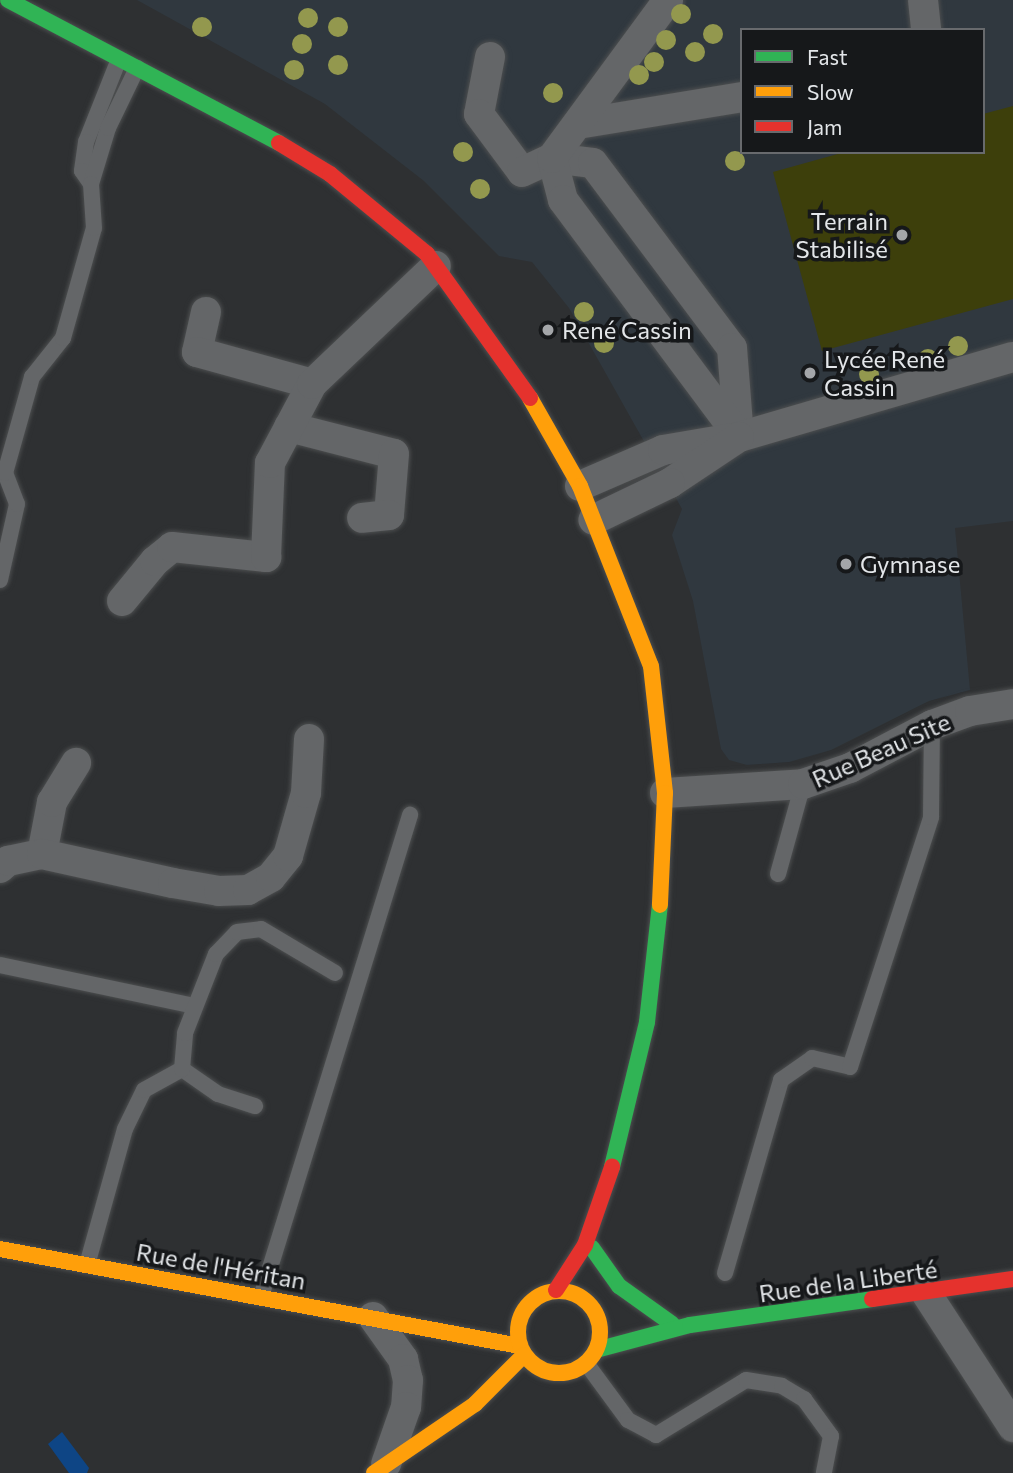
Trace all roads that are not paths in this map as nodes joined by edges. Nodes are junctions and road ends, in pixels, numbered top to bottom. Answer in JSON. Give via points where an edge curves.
{"nodes":[{"id":1,"x":8,"y":0,"type":"edge"},
{"id":2,"x":668,"y":0,"type":"edge"},
{"id":3,"x":923,"y":0,"type":"edge"},
{"id":4,"x":39,"y":8,"type":"edge"},
{"id":5,"x":926,"y":28,"type":"edge"},
{"id":6,"x":490,"y":57,"type":"dead end"},
{"id":7,"x":119,"y":59,"type":"junction"},
{"id":8,"x":137,"y":68,"type":"junction"},
{"id":9,"x":740,"y":97,"type":"edge"},
{"id":10,"x":578,"y":124,"type":"junction"},
{"id":11,"x":552,"y":158,"type":"junction"},
{"id":12,"x":91,"y":184,"type":"junction"},
{"id":13,"x":436,"y":266,"type":"junction"},
{"id":14,"x":206,"y":312,"type":"dead end"},
{"id":15,"x":1013,"y":356,"type":"edge"},
{"id":16,"x":312,"y":384,"type":"junction"},
{"id":17,"x":289,"y":427,"type":"junction"},
{"id":18,"x":739,"y":437,"type":"junction"},
{"id":19,"x":580,"y":486,"type":"junction"},
{"id":20,"x":362,"y":518,"type":"dead end"},
{"id":21,"x":593,"y":520,"type":"junction"},
{"id":22,"x":0,"y":580,"type":"edge"},
{"id":23,"x":122,"y":601,"type":"dead end"},
{"id":24,"x":1013,"y":704,"type":"edge"},
{"id":25,"x":932,"y":725,"type":"junction"},
{"id":26,"x":309,"y":739,"type":"dead end"},
{"id":27,"x":76,"y":763,"type":"dead end"},
{"id":28,"x":803,"y":785,"type":"junction"},
{"id":29,"x":665,"y":793,"type":"junction"},
{"id":30,"x":410,"y":815,"type":"dead end"},
{"id":31,"x":42,"y":854,"type":"junction"},
{"id":32,"x":0,"y":868,"type":"edge"},
{"id":33,"x":778,"y":874,"type":"dead end"},
{"id":34,"x":0,"y":965,"type":"edge"},
{"id":35,"x":335,"y":974,"type":"dead end"},
{"id":36,"x":194,"y":1006,"type":"junction"},
{"id":37,"x":182,"y":1069,"type":"junction"},
{"id":38,"x":255,"y":1106,"type":"dead end"},
{"id":39,"x":605,"y":1191,"type":"junction"},
{"id":40,"x":592,"y":1248,"type":"junction"},
{"id":41,"x":0,"y":1249,"type":"edge"},
{"id":42,"x":87,"y":1265,"type":"junction"},
{"id":43,"x":725,"y":1273,"type":"dead end"},
{"id":44,"x":1013,"y":1279,"type":"edge"},
{"id":45,"x":556,"y":1290,"type":"junction"},
{"id":46,"x":926,"y":1293,"type":"junction"},
{"id":47,"x":261,"y":1297,"type":"junction"},
{"id":48,"x":592,"y":1307,"type":"junction"},
{"id":49,"x":522,"y":1314,"type":"junction"},
{"id":50,"x":373,"y":1317,"type":"junction"},
{"id":51,"x":500,"y":1318,"type":"dead end"},
{"id":52,"x":477,"y":1322,"type":"dead end"},
{"id":53,"x":672,"y":1324,"type":"junction"},
{"id":54,"x":690,"y":1325,"type":"junction"},
{"id":55,"x":433,"y":1327,"type":"junction"},
{"id":56,"x":522,"y":1350,"type":"junction"},
{"id":57,"x":596,"y":1350,"type":"junction"},
{"id":58,"x":586,"y":1363,"type":"junction"},
{"id":59,"x":562,"y":1373,"type":"junction"},
{"id":60,"x":537,"y":1382,"type":"dead end"},
{"id":61,"x":511,"y":1391,"type":"dead end"},
{"id":62,"x":475,"y":1404,"type":"junction"},
{"id":63,"x":1013,"y":1427,"type":"edge"},
{"id":64,"x":380,"y":1468,"type":"edge"},
{"id":65,"x":824,"y":1473,"type":"edge"}],
"edges":[{"from":1,"to":4,"type":"main road"},
{"from":2,"to":10,"type":"street"},
{"from":3,"to":5,"type":"street"},
{"from":4,"to":7,"type":"main road"},
{"from":6,"to":11,"type":"street","via":[[479,114],[522,172]]},
{"from":7,"to":8,"type":"main road"},
{"from":7,"to":12,"type":"lane","via":[[86,142],[82,171]]},
{"from":8,"to":12,"type":"lane","via":[[108,128]]},
{"from":8,"to":13,"type":"main road","via":[[330,174]]},
{"from":9,"to":10,"type":"street"},
{"from":10,"to":11,"type":"street"},
{"from":11,"to":18,"type":"street","via":[[563,200]]},
{"from":11,"to":18,"type":"street","via":[[593,163],[732,348]]},
{"from":12,"to":22,"type":"lane","via":[[94,228],[63,338],[32,377],[5,473],[18,504]]},
{"from":13,"to":16,"type":"street"},
{"from":13,"to":19,"type":"main road","via":[[522,384]]},
{"from":14,"to":16,"type":"street","via":[[197,352]]},
{"from":15,"to":18,"type":"street"},
{"from":16,"to":17,"type":"street"},
{"from":17,"to":20,"type":"street","via":[[394,454],[389,515]]},
{"from":17,"to":23,"type":"street","via":[[270,463],[266,558],[172,547]]},
{"from":18,"to":19,"type":"street","via":[[663,450]]},
{"from":18,"to":21,"type":"street","via":[[670,483]]},
{"from":19,"to":21,"type":"main road"},
{"from":21,"to":29,"type":"main road","via":[[651,666]]},
{"from":24,"to":25,"type":"street","name":"Rue Beau Site","via":[[970,711]]},
{"from":25,"to":28,"type":"street","name":"Rue Beau Site","via":[[850,768]]},
{"from":25,"to":43,"type":"lane","via":[[931,817],[850,1067],[812,1058],[781,1080]]},
{"from":26,"to":31,"type":"street","via":[[306,793],[288,856],[271,877],[248,890],[219,891],[173,883]]},
{"from":27,"to":31,"type":"street","via":[[52,802]]},
{"from":28,"to":29,"type":"street","name":"Rue Beau Site"},
{"from":28,"to":33,"type":"lane"},
{"from":29,"to":39,"type":"main road","via":[[660,933],[647,1022]]},
{"from":30,"to":47,"type":"lane"},
{"from":31,"to":32,"type":"street","via":[[8,861]]},
{"from":34,"to":36,"type":"lane"},
{"from":35,"to":36,"type":"lane","via":[[261,929],[237,932],[216,954]]},
{"from":36,"to":37,"type":"lane","via":[[185,1033]]},
{"from":37,"to":38,"type":"lane","via":[[218,1094]]},
{"from":37,"to":42,"type":"lane","via":[[144,1090],[125,1129]]},
{"from":39,"to":40,"type":"main road"},
{"from":39,"to":45,"type":"main road","via":[[585,1245]]},
{"from":40,"to":48,"type":"main road"},
{"from":40,"to":53,"type":"main road","via":[[619,1286]]},
{"from":41,"to":42,"type":"main road","name":"Rue de l'Héritan"},
{"from":42,"to":47,"type":"main road","name":"Rue de l'Héritan"},
{"from":44,"to":46,"type":"main road","name":"Rue de la Liberté"},
{"from":45,"to":48,"type":"main road"},
{"from":45,"to":49,"type":"main road","via":[[536,1297]]},
{"from":46,"to":54,"type":"main road","name":"Rue de la Liberté"},
{"from":46,"to":63,"type":"street"},
{"from":47,"to":50,"type":"main road","name":"Rue de l'Héritan"},
{"from":48,"to":53,"type":"main road","name":"Rue de la Liberté","via":[[610,1322]]},
{"from":48,"to":57,"type":"main road","via":[[600,1325]]},
{"from":49,"to":51,"type":"main road"},
{"from":49,"to":56,"type":"main road"},
{"from":50,"to":55,"type":"main road","name":"Rue de l'Héritan"},
{"from":50,"to":64,"type":"street","via":[[403,1359],[408,1380],[406,1407]]},
{"from":52,"to":55,"type":"main road","name":"Rue de l'Héritan"},
{"from":53,"to":54,"type":"main road","name":"Rue de la Liberté"},
{"from":54,"to":57,"type":"main road","name":"Rue de la Liberté"},
{"from":55,"to":56,"type":"main road","name":"Rue de l'Héritan"},
{"from":56,"to":59,"type":"main road","via":[[534,1365]]},
{"from":56,"to":62,"type":"main road"},
{"from":57,"to":58,"type":"main road"},
{"from":58,"to":59,"type":"main road"},
{"from":58,"to":65,"type":"lane","via":[[628,1420],[656,1435],[746,1380],[782,1386],[804,1399],[831,1436]]},
{"from":59,"to":60,"type":"main road"},
{"from":61,"to":62,"type":"main road"},
{"from":62,"to":64,"type":"main road"}]}
